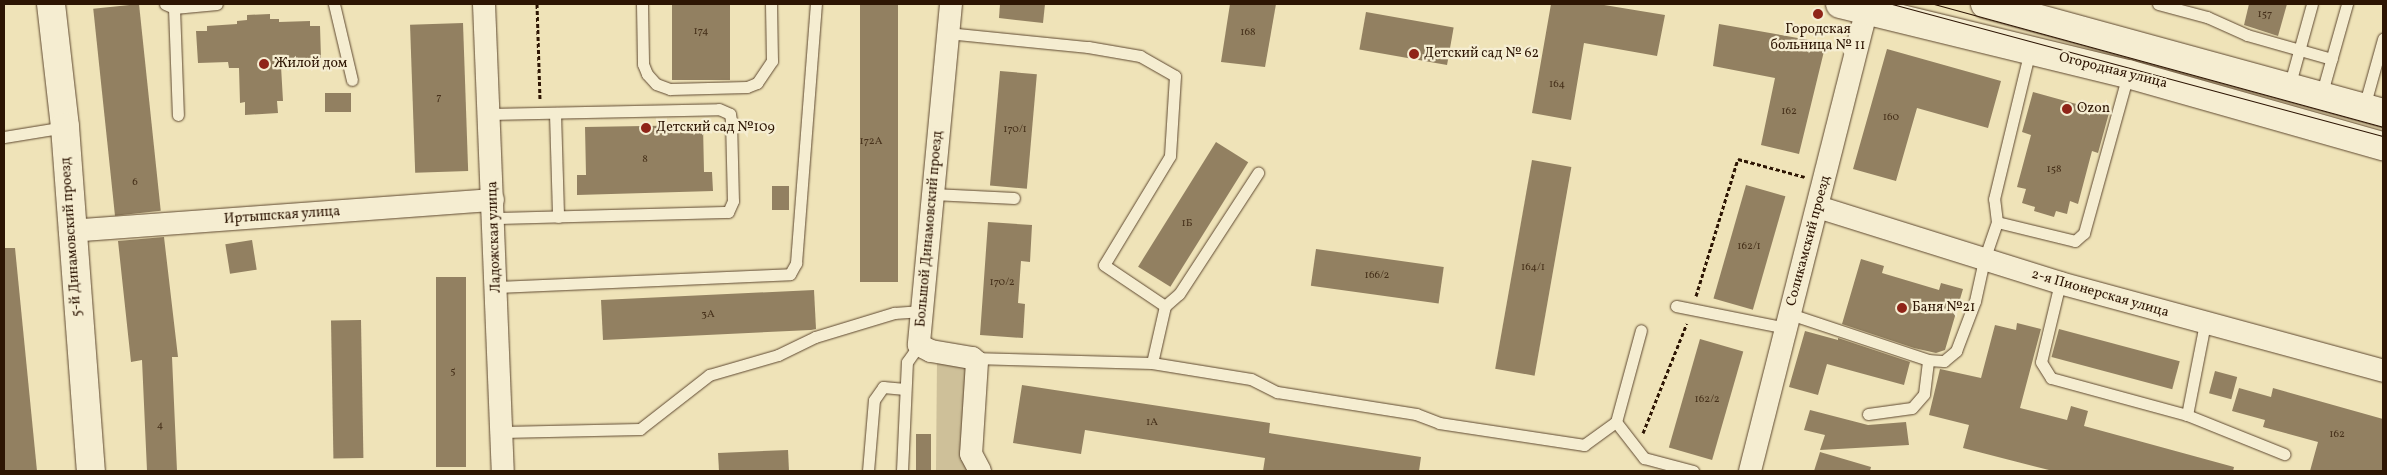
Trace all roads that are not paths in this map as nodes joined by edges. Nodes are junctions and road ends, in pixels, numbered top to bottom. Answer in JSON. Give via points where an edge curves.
{"nodes":[{"id":1,"x":51,"y":4,"type":"edge"},
{"id":2,"x":217,"y":4,"type":"edge"},
{"id":3,"x":334,"y":4,"type":"edge"},
{"id":4,"x":484,"y":4,"type":"edge"},
{"id":5,"x":642,"y":4,"type":"edge"},
{"id":6,"x":771,"y":4,"type":"edge"},
{"id":7,"x":816,"y":4,"type":"edge"},
{"id":8,"x":950,"y":4,"type":"edge"},
{"id":9,"x":1840,"y":4,"type":"edge"},
{"id":10,"x":1984,"y":4,"type":"edge"},
{"id":11,"x":2158,"y":4,"type":"edge"},
{"id":12,"x":2312,"y":4,"type":"edge"},
{"id":13,"x":2347,"y":4,"type":"edge"},
{"id":14,"x":169,"y":6,"type":"edge"},
{"id":15,"x":1867,"y":10,"type":"junction"},
{"id":16,"x":948,"y":34,"type":"junction"},
{"id":17,"x":2383,"y":39,"type":"edge"},
{"id":18,"x":2030,"y":50,"type":"junction"},
{"id":19,"x":2299,"y":50,"type":"junction"},
{"id":20,"x":2332,"y":59,"type":"junction"},
{"id":21,"x":2128,"y":74,"type":"junction"},
{"id":22,"x":352,"y":80,"type":"dead end"},
{"id":23,"x":2289,"y":87,"type":"junction"},
{"id":24,"x":2321,"y":96,"type":"junction"},
{"id":25,"x":2374,"y":110,"type":"edge"},
{"id":26,"x":555,"y":112,"type":"junction"},
{"id":27,"x":489,"y":114,"type":"junction"},
{"id":28,"x":178,"y":115,"type":"dead end"},
{"id":29,"x":65,"y":127,"type":"junction"},
{"id":30,"x":4,"y":137,"type":"edge"},
{"id":31,"x":2383,"y":146,"type":"edge"},
{"id":32,"x":1258,"y":173,"type":"dead end"},
{"id":33,"x":933,"y":194,"type":"junction"},
{"id":34,"x":1014,"y":198,"type":"dead end"},
{"id":35,"x":1818,"y":207,"type":"junction"},
{"id":36,"x":494,"y":209,"type":"junction"},
{"id":37,"x":558,"y":217,"type":"junction"},
{"id":38,"x":1997,"y":222,"type":"junction"},
{"id":39,"x":70,"y":231,"type":"junction"},
{"id":40,"x":1984,"y":260,"type":"junction"},
{"id":41,"x":2060,"y":283,"type":"junction"},
{"id":42,"x":497,"y":287,"type":"junction"},
{"id":43,"x":1165,"y":306,"type":"junction"},
{"id":44,"x":1676,"y":306,"type":"dead end"},
{"id":45,"x":922,"y":311,"type":"junction"},
{"id":46,"x":1788,"y":321,"type":"junction"},
{"id":47,"x":2205,"y":323,"type":"junction"},
{"id":48,"x":1641,"y":330,"type":"dead end"},
{"id":49,"x":919,"y":345,"type":"junction"},
{"id":50,"x":972,"y":358,"type":"junction"},
{"id":51,"x":1928,"y":360,"type":"junction"},
{"id":52,"x":1152,"y":364,"type":"junction"},
{"id":53,"x":2383,"y":371,"type":"edge"},
{"id":54,"x":904,"y":389,"type":"junction"},
{"id":55,"x":1868,"y":414,"type":"dead end"},
{"id":56,"x":2187,"y":415,"type":"junction"},
{"id":57,"x":1616,"y":422,"type":"junction"},
{"id":58,"x":502,"y":432,"type":"junction"},
{"id":59,"x":2284,"y":454,"type":"dead end"},
{"id":60,"x":978,"y":470,"type":"edge"},
{"id":61,"x":91,"y":471,"type":"edge"},
{"id":62,"x":503,"y":471,"type":"edge"},
{"id":63,"x":868,"y":471,"type":"edge"},
{"id":64,"x":902,"y":471,"type":"edge"},
{"id":65,"x":1693,"y":471,"type":"edge"},
{"id":66,"x":1750,"y":471,"type":"edge"}],
"edges":[{"from":1,"to":29,"type":"street","name":"5-й Динамовский проезд"},
{"from":2,"to":14,"type":"lane"},
{"from":3,"to":22,"type":"lane"},
{"from":4,"to":27,"type":"street","name":"Ладожская улица"},
{"from":5,"to":6,"type":"lane","via":[[643,64],[656,84],[670,89],[747,87],[757,83],[772,61]]},
{"from":7,"to":42,"type":"lane","via":[[796,264],[790,274]]},
{"from":8,"to":16,"type":"street","name":"Большой Динамовский проезд"},
{"from":9,"to":15,"type":"street","name":"Огородная улица"},
{"from":10,"to":23,"type":"street","name":"Огородная улица"},
{"from":11,"to":19,"type":"lane"},
{"from":12,"to":19,"type":"lane"},
{"from":13,"to":20,"type":"lane"},
{"from":14,"to":28,"type":"lane"},
{"from":15,"to":18,"type":"street","name":"Огородная улица"},
{"from":15,"to":35,"type":"street","name":"Соликамский проезд"},
{"from":16,"to":33,"type":"street","name":"Большой Динамовский проезд"},
{"from":16,"to":43,"type":"lane","via":[[1088,47],[1140,56],[1175,76],[1170,156],[1104,266]]},
{"from":17,"to":25,"type":"lane"},
{"from":18,"to":21,"type":"street","name":"Огородная улица"},
{"from":18,"to":38,"type":"lane","via":[[1994,199]]},
{"from":19,"to":20,"type":"lane"},
{"from":19,"to":23,"type":"lane"},
{"from":20,"to":24,"type":"lane"},
{"from":21,"to":31,"type":"street","name":"Огородная улица"},
{"from":21,"to":38,"type":"lane","via":[[2084,233],[2075,241]]},
{"from":23,"to":24,"type":"street","name":"Огородная улица"},
{"from":24,"to":25,"type":"street","name":"Огородная улица"},
{"from":26,"to":27,"type":"lane"},
{"from":26,"to":37,"type":"lane"},
{"from":26,"to":37,"type":"lane","via":[[725,110],[731,120],[733,201],[728,212]]},
{"from":27,"to":36,"type":"street","name":"Ладожская улица"},
{"from":29,"to":30,"type":"lane"},
{"from":29,"to":39,"type":"street","name":"5-й Динамовский проезд"},
{"from":32,"to":43,"type":"lane","via":[[1179,294]]},
{"from":33,"to":34,"type":"lane"},
{"from":33,"to":45,"type":"street","name":"Большой Динамовский проезд"},
{"from":35,"to":40,"type":"street","name":"2-я Пионерская улица"},
{"from":35,"to":46,"type":"street","name":"Соликамский проезд"},
{"from":36,"to":37,"type":"lane"},
{"from":36,"to":39,"type":"street","name":"Иртышская улица"},
{"from":36,"to":42,"type":"street","name":"Ладожская улица"},
{"from":38,"to":40,"type":"lane"},
{"from":39,"to":61,"type":"street","name":"5-й Динамовский проезд"},
{"from":40,"to":41,"type":"street","name":"2-я Пионерская улица"},
{"from":40,"to":51,"type":"lane","via":[[1975,301],[1956,351],[1944,361]]},
{"from":41,"to":47,"type":"street","name":"2-я Пионерская улица"},
{"from":41,"to":56,"type":"lane","via":[[2041,362],[2051,378]]},
{"from":42,"to":58,"type":"street","name":"Ладожская улица"},
{"from":43,"to":52,"type":"lane"},
{"from":44,"to":46,"type":"lane"},
{"from":45,"to":49,"type":"street","name":"Большой Динамовский проезд"},
{"from":45,"to":58,"type":"lane","via":[[894,313],[815,338],[778,355],[709,375],[640,428]]},
{"from":46,"to":51,"type":"lane"},
{"from":46,"to":66,"type":"street","name":"Соликамский проезд"},
{"from":47,"to":53,"type":"street","name":"2-я Пионерская улица"},
{"from":47,"to":56,"type":"lane"},
{"from":48,"to":57,"type":"lane"},
{"from":49,"to":50,"type":"street","name":"Большой Динамовский проезд","via":[[931,351]]},
{"from":49,"to":54,"type":"lane","via":[[907,362]]},
{"from":50,"to":52,"type":"lane"},
{"from":50,"to":60,"type":"street","via":[[978,368],[971,454]]},
{"from":51,"to":55,"type":"lane","via":[[1924,394],[1912,408]]},
{"from":52,"to":57,"type":"lane","via":[[1250,379],[1278,392],[1416,414],[1439,423],[1584,445]]},
{"from":54,"to":63,"type":"lane","via":[[883,387],[874,400]]},
{"from":54,"to":64,"type":"lane"},
{"from":56,"to":59,"type":"lane"},
{"from":57,"to":65,"type":"lane","via":[[1644,458]]},
{"from":58,"to":62,"type":"street","name":"Ладожская улица"}]}
